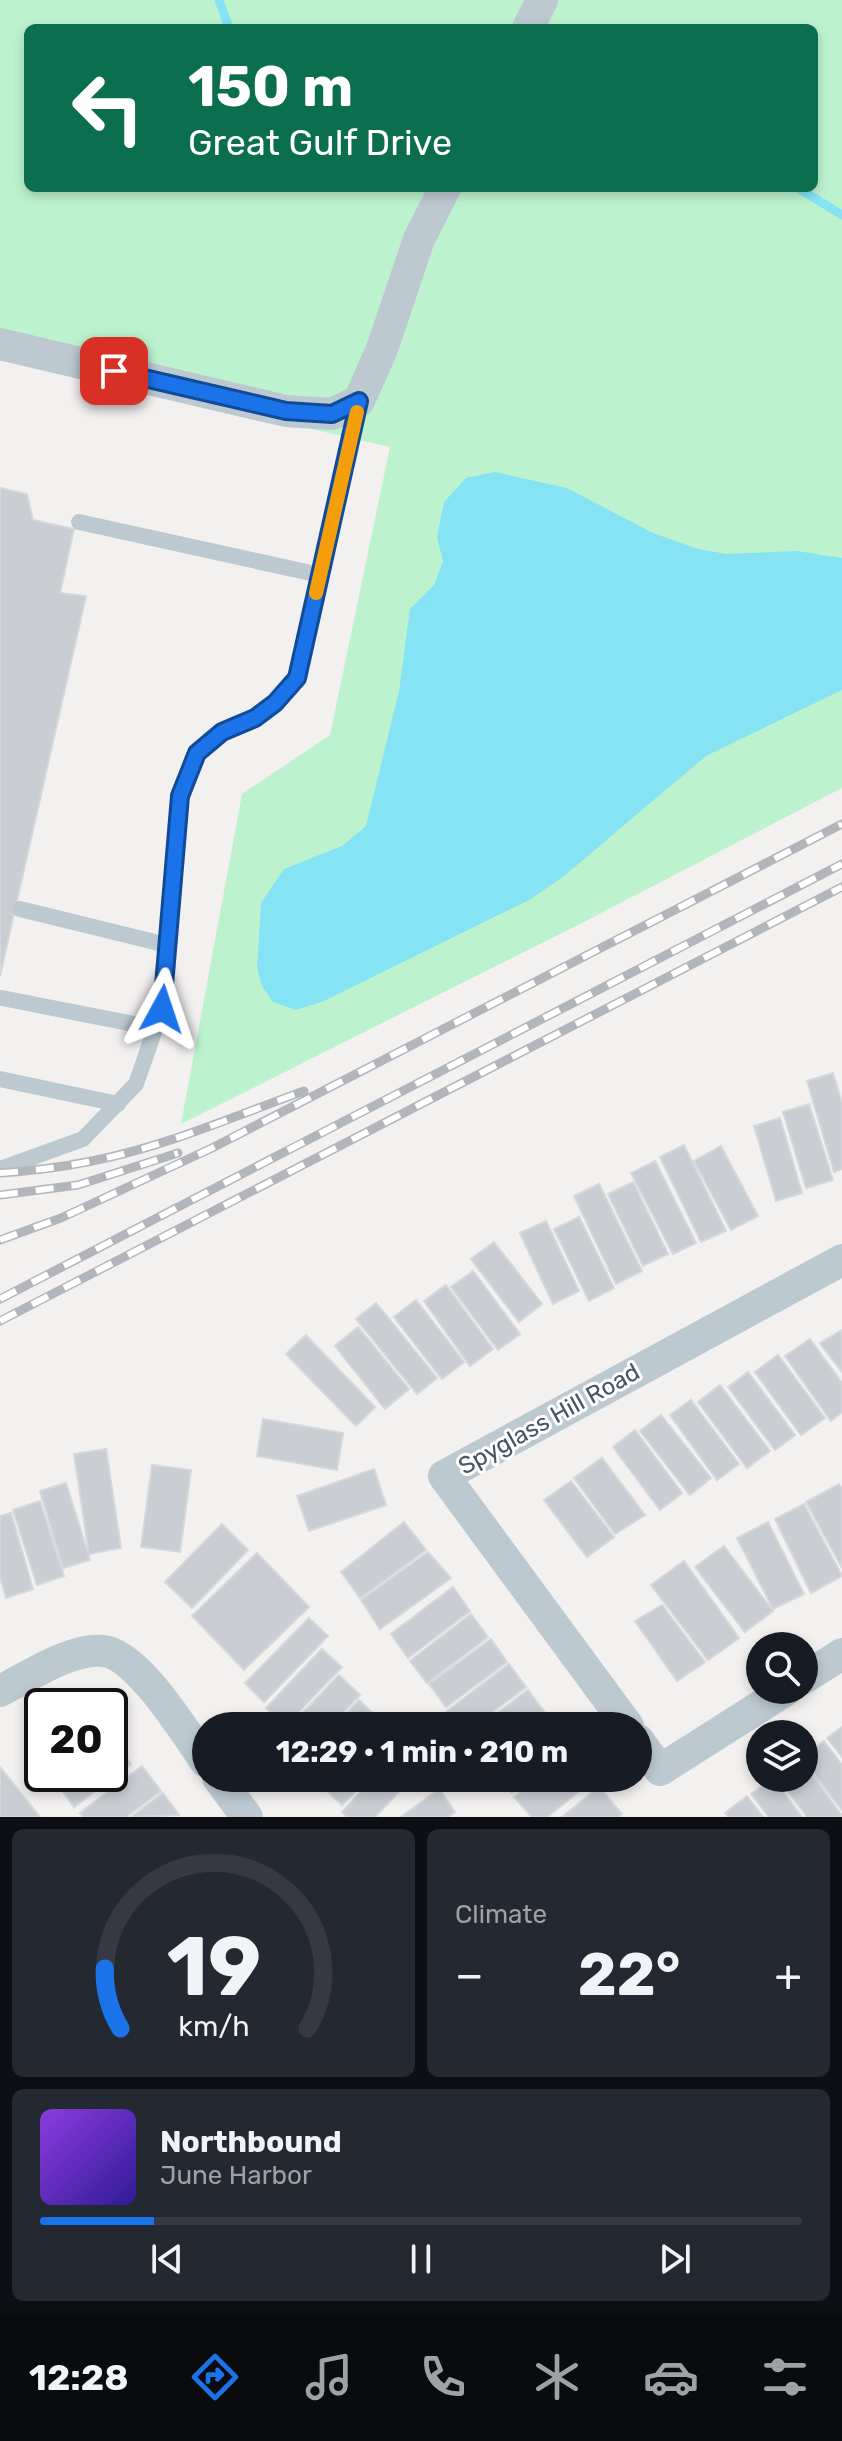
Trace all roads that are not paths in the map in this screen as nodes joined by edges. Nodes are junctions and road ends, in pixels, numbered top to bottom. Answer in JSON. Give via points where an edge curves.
{"nodes":[{"id":1,"x":542,"y":0,"type":"edge"},
{"id":2,"x":530,"y":24,"type":"edge"},
{"id":3,"x":443,"y":192,"type":"edge"},
{"id":4,"x":0,"y":344,"type":"edge"},
{"id":5,"x":359,"y":401,"type":"junction"},
{"id":6,"x":79,"y":522,"type":"dead end"},
{"id":7,"x":320,"y":575,"type":"junction"},
{"id":8,"x":20,"y":909,"type":"dead end"},
{"id":9,"x":167,"y":945,"type":"junction"},
{"id":10,"x":2,"y":998,"type":"dead end"},
{"id":11,"x":154,"y":1028,"type":"junction"},
{"id":12,"x":0,"y":1079,"type":"edge"},
{"id":13,"x":118,"y":1104,"type":"junction"},
{"id":14,"x":0,"y":1169,"type":"edge"},
{"id":15,"x":842,"y":1260,"type":"edge"},
{"id":16,"x":842,"y":1654,"type":"edge"},
{"id":17,"x":818,"y":1669,"type":"edge"},
{"id":18,"x":0,"y":1691,"type":"edge"},
{"id":19,"x":764,"y":1704,"type":"edge"},
{"id":20,"x":618,"y":1712,"type":"edge"},
{"id":21,"x":192,"y":1743,"type":"edge"},
{"id":22,"x":652,"y":1759,"type":"edge"},
{"id":23,"x":228,"y":1792,"type":"edge"},
{"id":24,"x":247,"y":1817,"type":"edge"}],
"edges":[{"from":1,"to":2,"type":"street"},
{"from":3,"to":5,"type":"street","via":[[419,239]]},
{"from":4,"to":5,"type":"street","via":[[286,411],[332,414]]},
{"from":5,"to":7,"type":"lane"},
{"from":6,"to":7,"type":"lane"},
{"from":7,"to":9,"type":"lane","via":[[297,678],[265,710],[222,732],[197,753],[180,796]]},
{"from":8,"to":9,"type":"lane"},
{"from":9,"to":11,"type":"lane","via":[[162,1009]]},
{"from":10,"to":11,"type":"lane"},
{"from":11,"to":13,"type":"lane","via":[[136,1084]]},
{"from":12,"to":13,"type":"lane"},
{"from":13,"to":14,"type":"lane","via":[[83,1139]]},
{"from":15,"to":20,"type":"street","name":"Spyglass Hill Road","via":[[444,1476]]},
{"from":16,"to":17,"type":"street"},
{"from":18,"to":21,"type":"street","via":[[68,1657],[104,1651],[139,1670]]},
{"from":19,"to":22,"type":"street","via":[[660,1770]]},
{"from":23,"to":24,"type":"street"}]}
